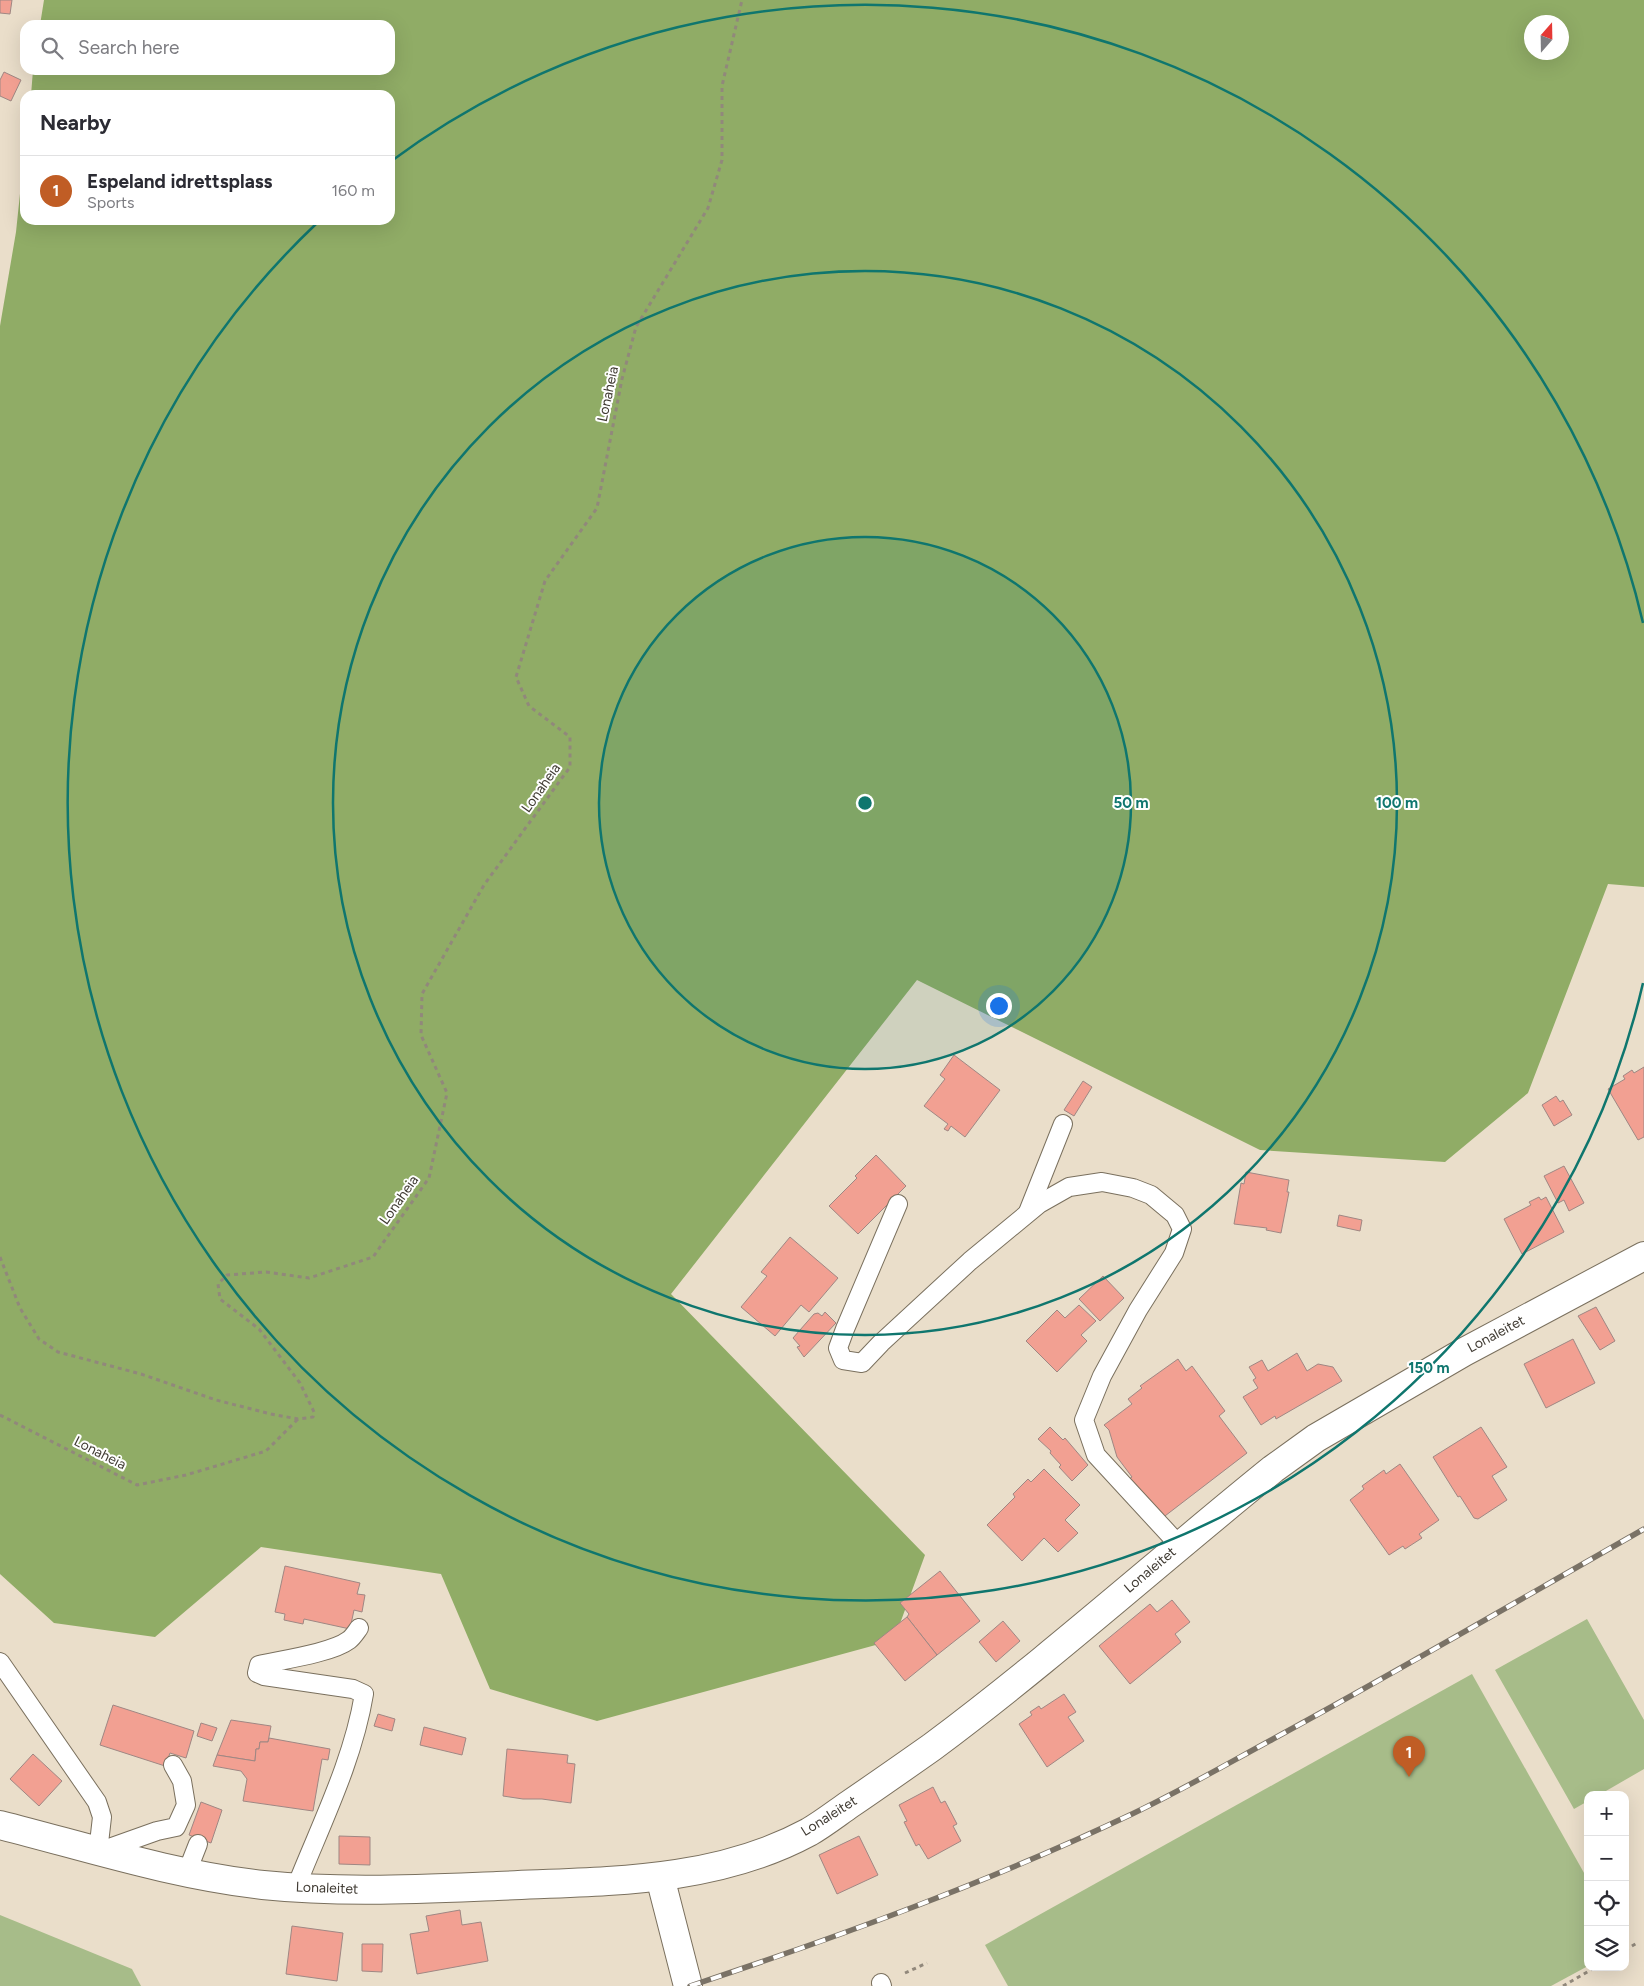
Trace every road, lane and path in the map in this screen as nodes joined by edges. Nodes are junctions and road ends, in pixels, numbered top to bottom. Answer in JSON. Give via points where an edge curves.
{"nodes":[{"id":1,"x":742,"y":0,"type":"edge"},
{"id":2,"x":1063,"y":1124,"type":"dead end"},
{"id":3,"x":898,"y":1204,"type":"dead end"},
{"id":4,"x":1028,"y":1213,"type":"junction"},
{"id":5,"x":1644,"y":1256,"type":"edge"},
{"id":6,"x":0,"y":1257,"type":"edge"},
{"id":7,"x":0,"y":1415,"type":"edge"},
{"id":8,"x":298,"y":1419,"type":"junction"},
{"id":9,"x":1179,"y":1545,"type":"junction"},
{"id":10,"x":359,"y":1628,"type":"dead end"},
{"id":11,"x":0,"y":1662,"type":"edge"},
{"id":12,"x":173,"y":1764,"type":"dead end"},
{"id":13,"x":0,"y":1825,"type":"edge"},
{"id":14,"x":198,"y":1844,"type":"dead end"},
{"id":15,"x":98,"y":1852,"type":"junction"},
{"id":16,"x":187,"y":1872,"type":"junction"},
{"id":17,"x":660,"y":1877,"type":"junction"},
{"id":18,"x":296,"y":1887,"type":"junction"},
{"id":19,"x":1637,"y":1943,"type":"dead end"},
{"id":20,"x":1629,"y":1948,"type":"edge"},
{"id":21,"x":1589,"y":1971,"type":"edge"},
{"id":22,"x":688,"y":1986,"type":"edge"},
{"id":23,"x":1563,"y":1986,"type":"edge"}],
"edges":[{"from":1,"to":8,"type":"path","name":"Lonaheia","via":[[722,86],[722,160],[708,208],[636,327],[622,379],[597,508],[544,582],[516,677],[528,706],[570,737],[570,767],[484,885],[422,994],[420,1035],[447,1093],[429,1178],[373,1257],[309,1278],[266,1272],[227,1275],[218,1284],[220,1299],[259,1329],[300,1383],[314,1412],[313,1417]]},
{"from":2,"to":4,"type":"lane"},
{"from":3,"to":4,"type":"lane","via":[[838,1348],[843,1360],[862,1363],[880,1343]]},
{"from":4,"to":9,"type":"lane","via":[[1069,1187],[1102,1182],[1151,1195],[1175,1215],[1182,1229],[1174,1254],[1138,1310],[1102,1376],[1084,1420],[1096,1455]]},
{"from":5,"to":9,"type":"street","name":"Lonaleitet","via":[[1464,1352],[1316,1438]]},
{"from":6,"to":8,"type":"path","via":[[20,1308],[39,1339],[58,1352],[141,1374],[216,1400]]},
{"from":7,"to":8,"type":"path","name":"Lonaheia","via":[[137,1485],[186,1475],[266,1451]]},
{"from":9,"to":17,"type":"street","name":"Lonaleitet","via":[[981,1710],[809,1832],[722,1867]]},
{"from":10,"to":18,"type":"lane","via":[[348,1640],[325,1650],[259,1665],[258,1668],[257,1673],[264,1676],[353,1689],[364,1694],[348,1758]]},
{"from":11,"to":15,"type":"lane","via":[[97,1802],[102,1817]]},
{"from":12,"to":15,"type":"lane","via":[[182,1781],[186,1805],[176,1827]]},
{"from":13,"to":15,"type":"street","name":"Lonaleitet"},
{"from":14,"to":16,"type":"lane"},
{"from":15,"to":16,"type":"street","name":"Lonaleitet"},
{"from":16,"to":18,"type":"street","name":"Lonaleitet","via":[[262,1885]]},
{"from":17,"to":18,"type":"street","name":"Lonaleitet","via":[[454,1888],[344,1890]]},
{"from":17,"to":22,"type":"street"},
{"from":19,"to":20,"type":"path"},
{"from":21,"to":23,"type":"path"}]}
